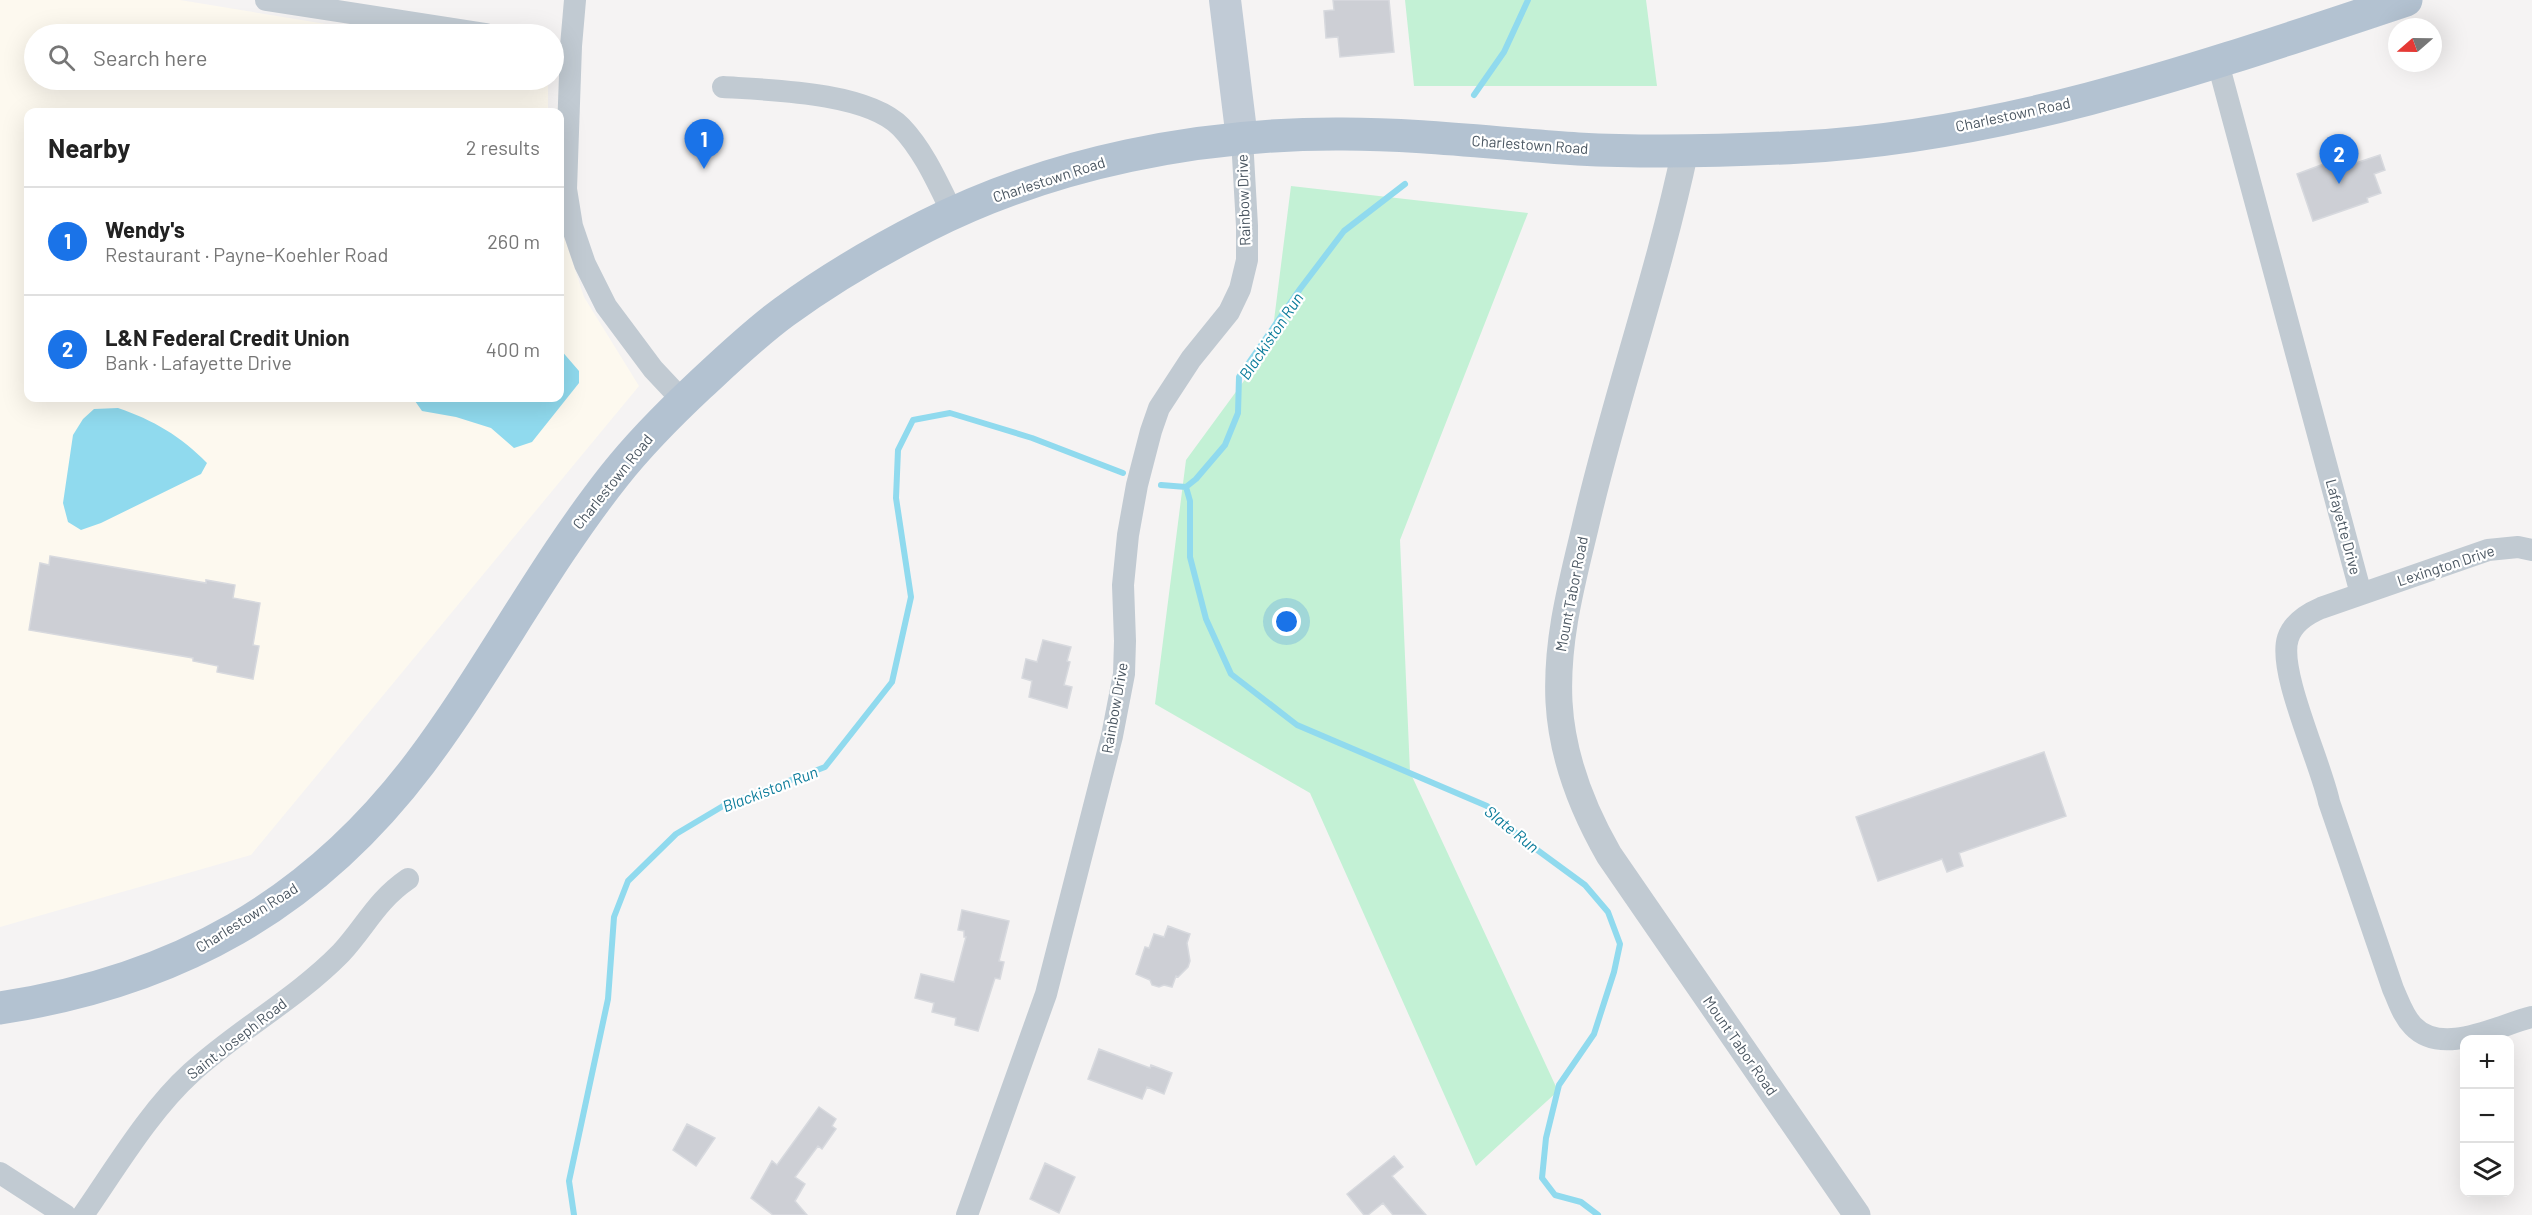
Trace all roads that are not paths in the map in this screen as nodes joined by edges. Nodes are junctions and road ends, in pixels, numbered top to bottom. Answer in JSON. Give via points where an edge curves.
{"nodes":[{"id":1,"x":266,"y":0,"type":"edge"},
{"id":2,"x":575,"y":0,"type":"edge"},
{"id":3,"x":1225,"y":0,"type":"edge"},
{"id":4,"x":2406,"y":0,"type":"edge"},
{"id":5,"x":421,"y":24,"type":"edge"},
{"id":6,"x":564,"y":38,"type":"edge"},
{"id":7,"x":2218,"y":63,"type":"junction"},
{"id":8,"x":723,"y":87,"type":"dead end"},
{"id":9,"x":563,"y":90,"type":"edge"},
{"id":10,"x":564,"y":108,"type":"edge"},
{"id":11,"x":564,"y":117,"type":"edge"},
{"id":12,"x":1242,"y":139,"type":"junction"},
{"id":13,"x":1685,"y":151,"type":"junction"},
{"id":14,"x":953,"y":214,"type":"junction"},
{"id":15,"x":683,"y":401,"type":"junction"},
{"id":16,"x":2532,"y":550,"type":"edge"},
{"id":17,"x":2361,"y":594,"type":"junction"},
{"id":18,"x":408,"y":879,"type":"dead end"},
{"id":19,"x":0,"y":1008,"type":"edge"},
{"id":20,"x":2532,"y":1017,"type":"edge"},
{"id":21,"x":0,"y":1173,"type":"edge"},
{"id":22,"x":64,"y":1215,"type":"edge"},
{"id":23,"x":83,"y":1215,"type":"edge"},
{"id":24,"x":968,"y":1215,"type":"edge"},
{"id":25,"x":1857,"y":1215,"type":"edge"}],
"edges":[{"from":1,"to":5,"type":"street"},
{"from":2,"to":6,"type":"street"},
{"from":3,"to":12,"type":"main road"},
{"from":4,"to":7,"type":"main road","name":"Charlestown Road"},
{"from":7,"to":13,"type":"main road","name":"Charlestown Road","via":[[2064,105],[1912,134],[1807,147]]},
{"from":7,"to":17,"type":"street","name":"Lafayette Drive"},
{"from":8,"to":14,"type":"street","via":[[801,92],[844,100],[888,117],[920,150]]},
{"from":9,"to":10,"type":"street"},
{"from":11,"to":15,"type":"street","via":[[566,189],[572,226],[585,264],[606,306],[653,369]]},
{"from":12,"to":13,"type":"main road","name":"Charlestown Road","via":[[1373,134],[1585,149]]},
{"from":12,"to":14,"type":"main road","name":"Charlestown Road","via":[[1181,146],[1077,169],[1012,189]]},
{"from":12,"to":24,"type":"street","name":"Rainbow Drive","via":[[1247,226],[1240,289],[1229,312],[1191,359],[1159,408],[1151,431],[1128,535],[1123,585],[1124,674],[1112,736],[1046,994]]},
{"from":13,"to":25,"type":"street","name":"Mount Tabor Road","via":[[1670,221],[1608,435],[1563,622],[1558,663],[1564,744],[1589,820],[1609,855]]},
{"from":14,"to":15,"type":"main road","name":"Charlestown Road","via":[[883,249],[822,286],[779,316]]},
{"from":15,"to":19,"type":"main road","name":"Charlestown Road","via":[[639,445],[570,535],[418,766],[356,838],[318,873],[277,904],[186,956],[89,991]]},
{"from":16,"to":17,"type":"street","name":"Lexington Drive","via":[[2488,550]]},
{"from":17,"to":20,"type":"street","name":"Lafayette Drive","via":[[2321,608],[2296,624],[2288,637],[2286,666],[2393,989],[2406,1017],[2426,1037],[2471,1036]]},
{"from":18,"to":23,"type":"street","name":"Saint Joseph Road","via":[[391,891],[341,952],[310,981],[188,1075]]},
{"from":21,"to":22,"type":"street"}]}
